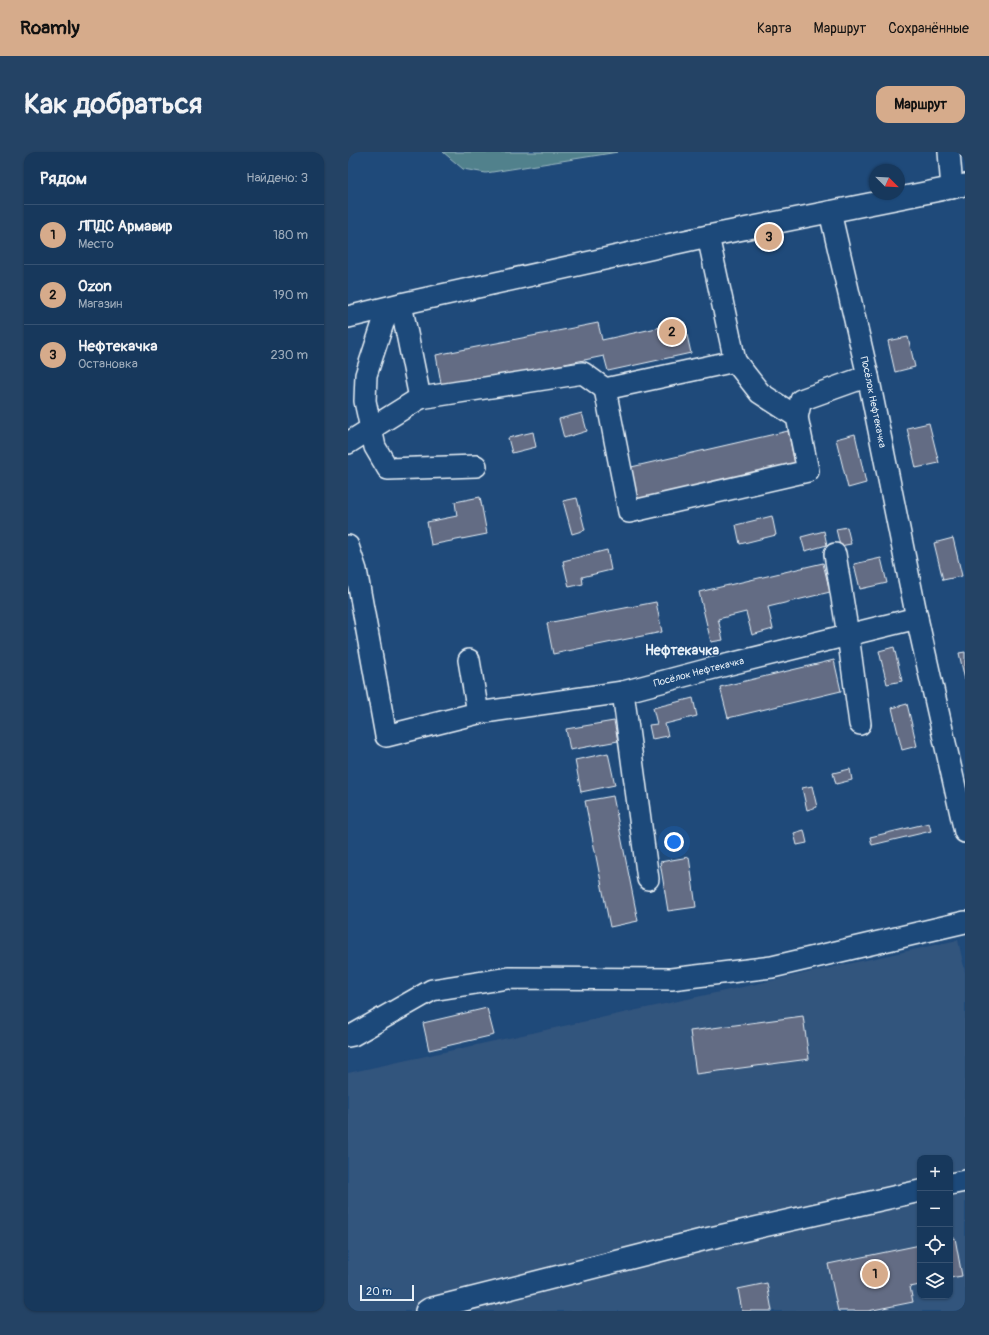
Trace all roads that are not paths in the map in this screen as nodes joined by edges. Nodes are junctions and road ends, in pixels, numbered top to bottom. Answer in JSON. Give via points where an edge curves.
{"nodes":[{"id":1,"x":948,"y":152,"type":"edge"},
{"id":2,"x":958,"y":187,"type":"edge"},
{"id":3,"x":830,"y":212,"type":"junction"},
{"id":4,"x":708,"y":236,"type":"junction"},
{"id":5,"x":394,"y":306,"type":"junction"},
{"id":6,"x":348,"y":317,"type":"edge"},
{"id":7,"x":735,"y":361,"type":"junction"},
{"id":8,"x":868,"y":376,"type":"junction"},
{"id":9,"x":605,"y":389,"type":"junction"},
{"id":10,"x":420,"y":398,"type":"junction"},
{"id":11,"x":797,"y":417,"type":"junction"},
{"id":12,"x":371,"y":429,"type":"junction"},
{"id":13,"x":348,"y":443,"type":"edge"},
{"id":14,"x":476,"y":466,"type":"dead end"},
{"id":15,"x":348,"y":546,"type":"edge"},
{"id":16,"x":836,"y":554,"type":"dead end"},
{"id":17,"x":917,"y":618,"type":"junction"},
{"id":18,"x":848,"y":635,"type":"junction"},
{"id":19,"x":469,"y":660,"type":"dead end"},
{"id":20,"x":623,"y":692,"type":"junction"},
{"id":21,"x":478,"y":713,"type":"junction"},
{"id":22,"x":860,"y":724,"type":"dead end"},
{"id":23,"x":965,"y":832,"type":"edge"},
{"id":24,"x":648,"y":879,"type":"dead end"},
{"id":25,"x":965,"y":922,"type":"edge"},
{"id":26,"x":348,"y":1036,"type":"edge"},
{"id":27,"x":965,"y":1181,"type":"edge"},
{"id":28,"x":953,"y":1183,"type":"edge"},
{"id":29,"x":917,"y":1192,"type":"edge"},
{"id":30,"x":426,"y":1311,"type":"edge"}],
"edges":[{"from":1,"to":2,"type":"street"},
{"from":2,"to":3,"type":"street"},
{"from":3,"to":4,"type":"street"},
{"from":3,"to":8,"type":"street","name":"Посёлок Нефтекачка"},
{"from":4,"to":5,"type":"street"},
{"from":4,"to":7,"type":"street"},
{"from":5,"to":6,"type":"street"},
{"from":5,"to":10,"type":"street"},
{"from":5,"to":12,"type":"street","via":[[366,375],[365,401]]},
{"from":7,"to":9,"type":"street"},
{"from":7,"to":11,"type":"street","via":[[760,393]]},
{"from":8,"to":11,"type":"street","via":[[801,400]]},
{"from":8,"to":17,"type":"street","name":"Посёлок Нефтекачка"},
{"from":9,"to":10,"type":"street","via":[[583,373]]},
{"from":9,"to":11,"type":"street","via":[[629,512],[808,471]]},
{"from":10,"to":12,"type":"street"},
{"from":12,"to":13,"type":"street"},
{"from":12,"to":14,"type":"street","via":[[376,447],[388,469]]},
{"from":15,"to":21,"type":"street","name":"Посёлок Нефтекачка","via":[[356,570],[386,736]]},
{"from":16,"to":18,"type":"street"},
{"from":17,"to":18,"type":"street","name":"Посёлок Нефтекачка"},
{"from":17,"to":23,"type":"street","name":"Посёлок Нефтекачка"},
{"from":18,"to":20,"type":"street","name":"Посёлок Нефтекачка"},
{"from":18,"to":22,"type":"street"},
{"from":19,"to":21,"type":"street"},
{"from":20,"to":21,"type":"street","name":"Посёлок Нефтекачка"},
{"from":20,"to":24,"type":"street"},
{"from":25,"to":26,"type":"street","via":[[764,968],[671,979],[508,978],[432,990]]},
{"from":27,"to":28,"type":"street"},
{"from":29,"to":30,"type":"street","via":[[706,1239]]}]}
